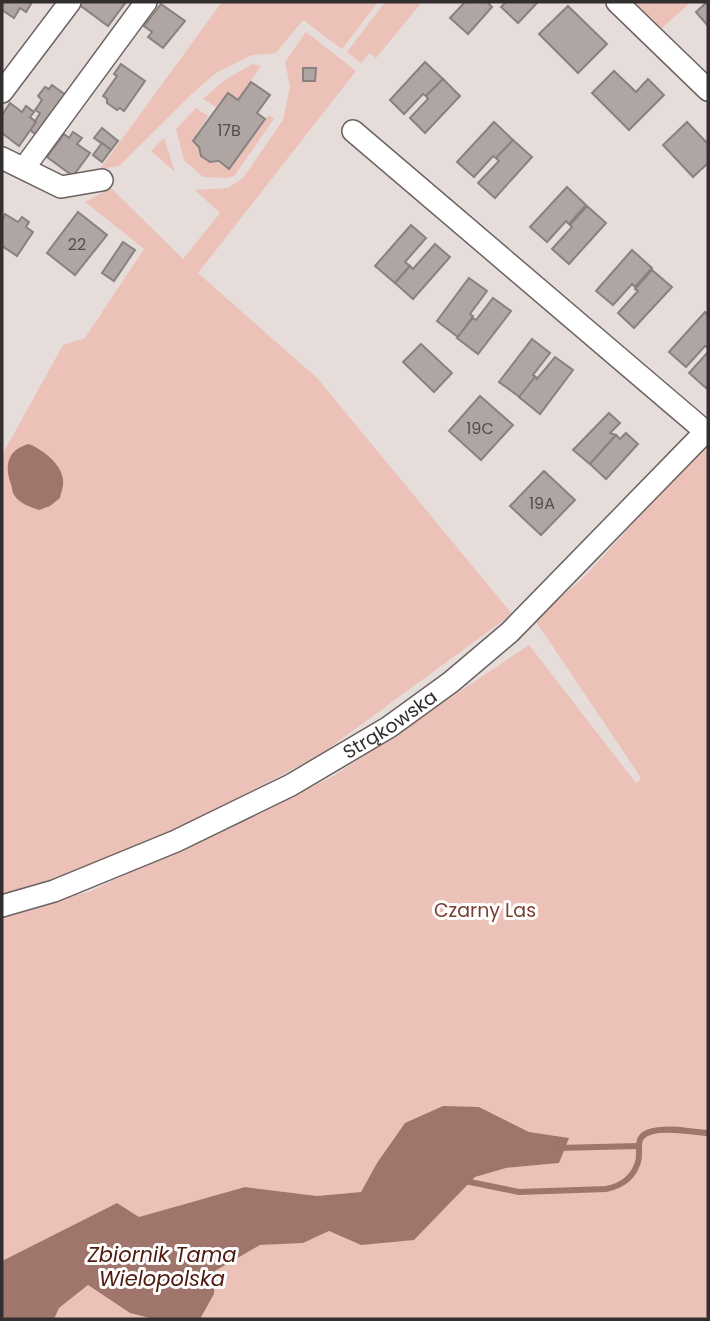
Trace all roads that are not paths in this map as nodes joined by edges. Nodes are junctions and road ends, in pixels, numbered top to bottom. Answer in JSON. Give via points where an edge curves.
{"nodes":[{"id":1,"x":70,"y":2,"type":"edge"},
{"id":2,"x":146,"y":2,"type":"edge"},
{"id":3,"x":617,"y":2,"type":"edge"},
{"id":4,"x":708,"y":90,"type":"edge"},
{"id":5,"x":2,"y":92,"type":"edge"},
{"id":6,"x":353,"y":131,"type":"dead end"},
{"id":7,"x":2,"y":158,"type":"edge"},
{"id":8,"x":24,"y":168,"type":"junction"},
{"id":9,"x":102,"y":180,"type":"dead end"},
{"id":10,"x":707,"y":431,"type":"edge"},
{"id":11,"x":2,"y":906,"type":"edge"}],
"edges":[{"from":1,"to":5,"type":"street"},
{"from":2,"to":8,"type":"street"},
{"from":3,"to":4,"type":"street"},
{"from":6,"to":10,"type":"street","name":"Strąkowska"},
{"from":7,"to":8,"type":"street"},
{"from":8,"to":9,"type":"street","via":[[61,187]]},
{"from":10,"to":11,"type":"street","name":"Strąkowska","via":[[510,632],[389,727],[291,785],[176,841],[54,891]]}]}
